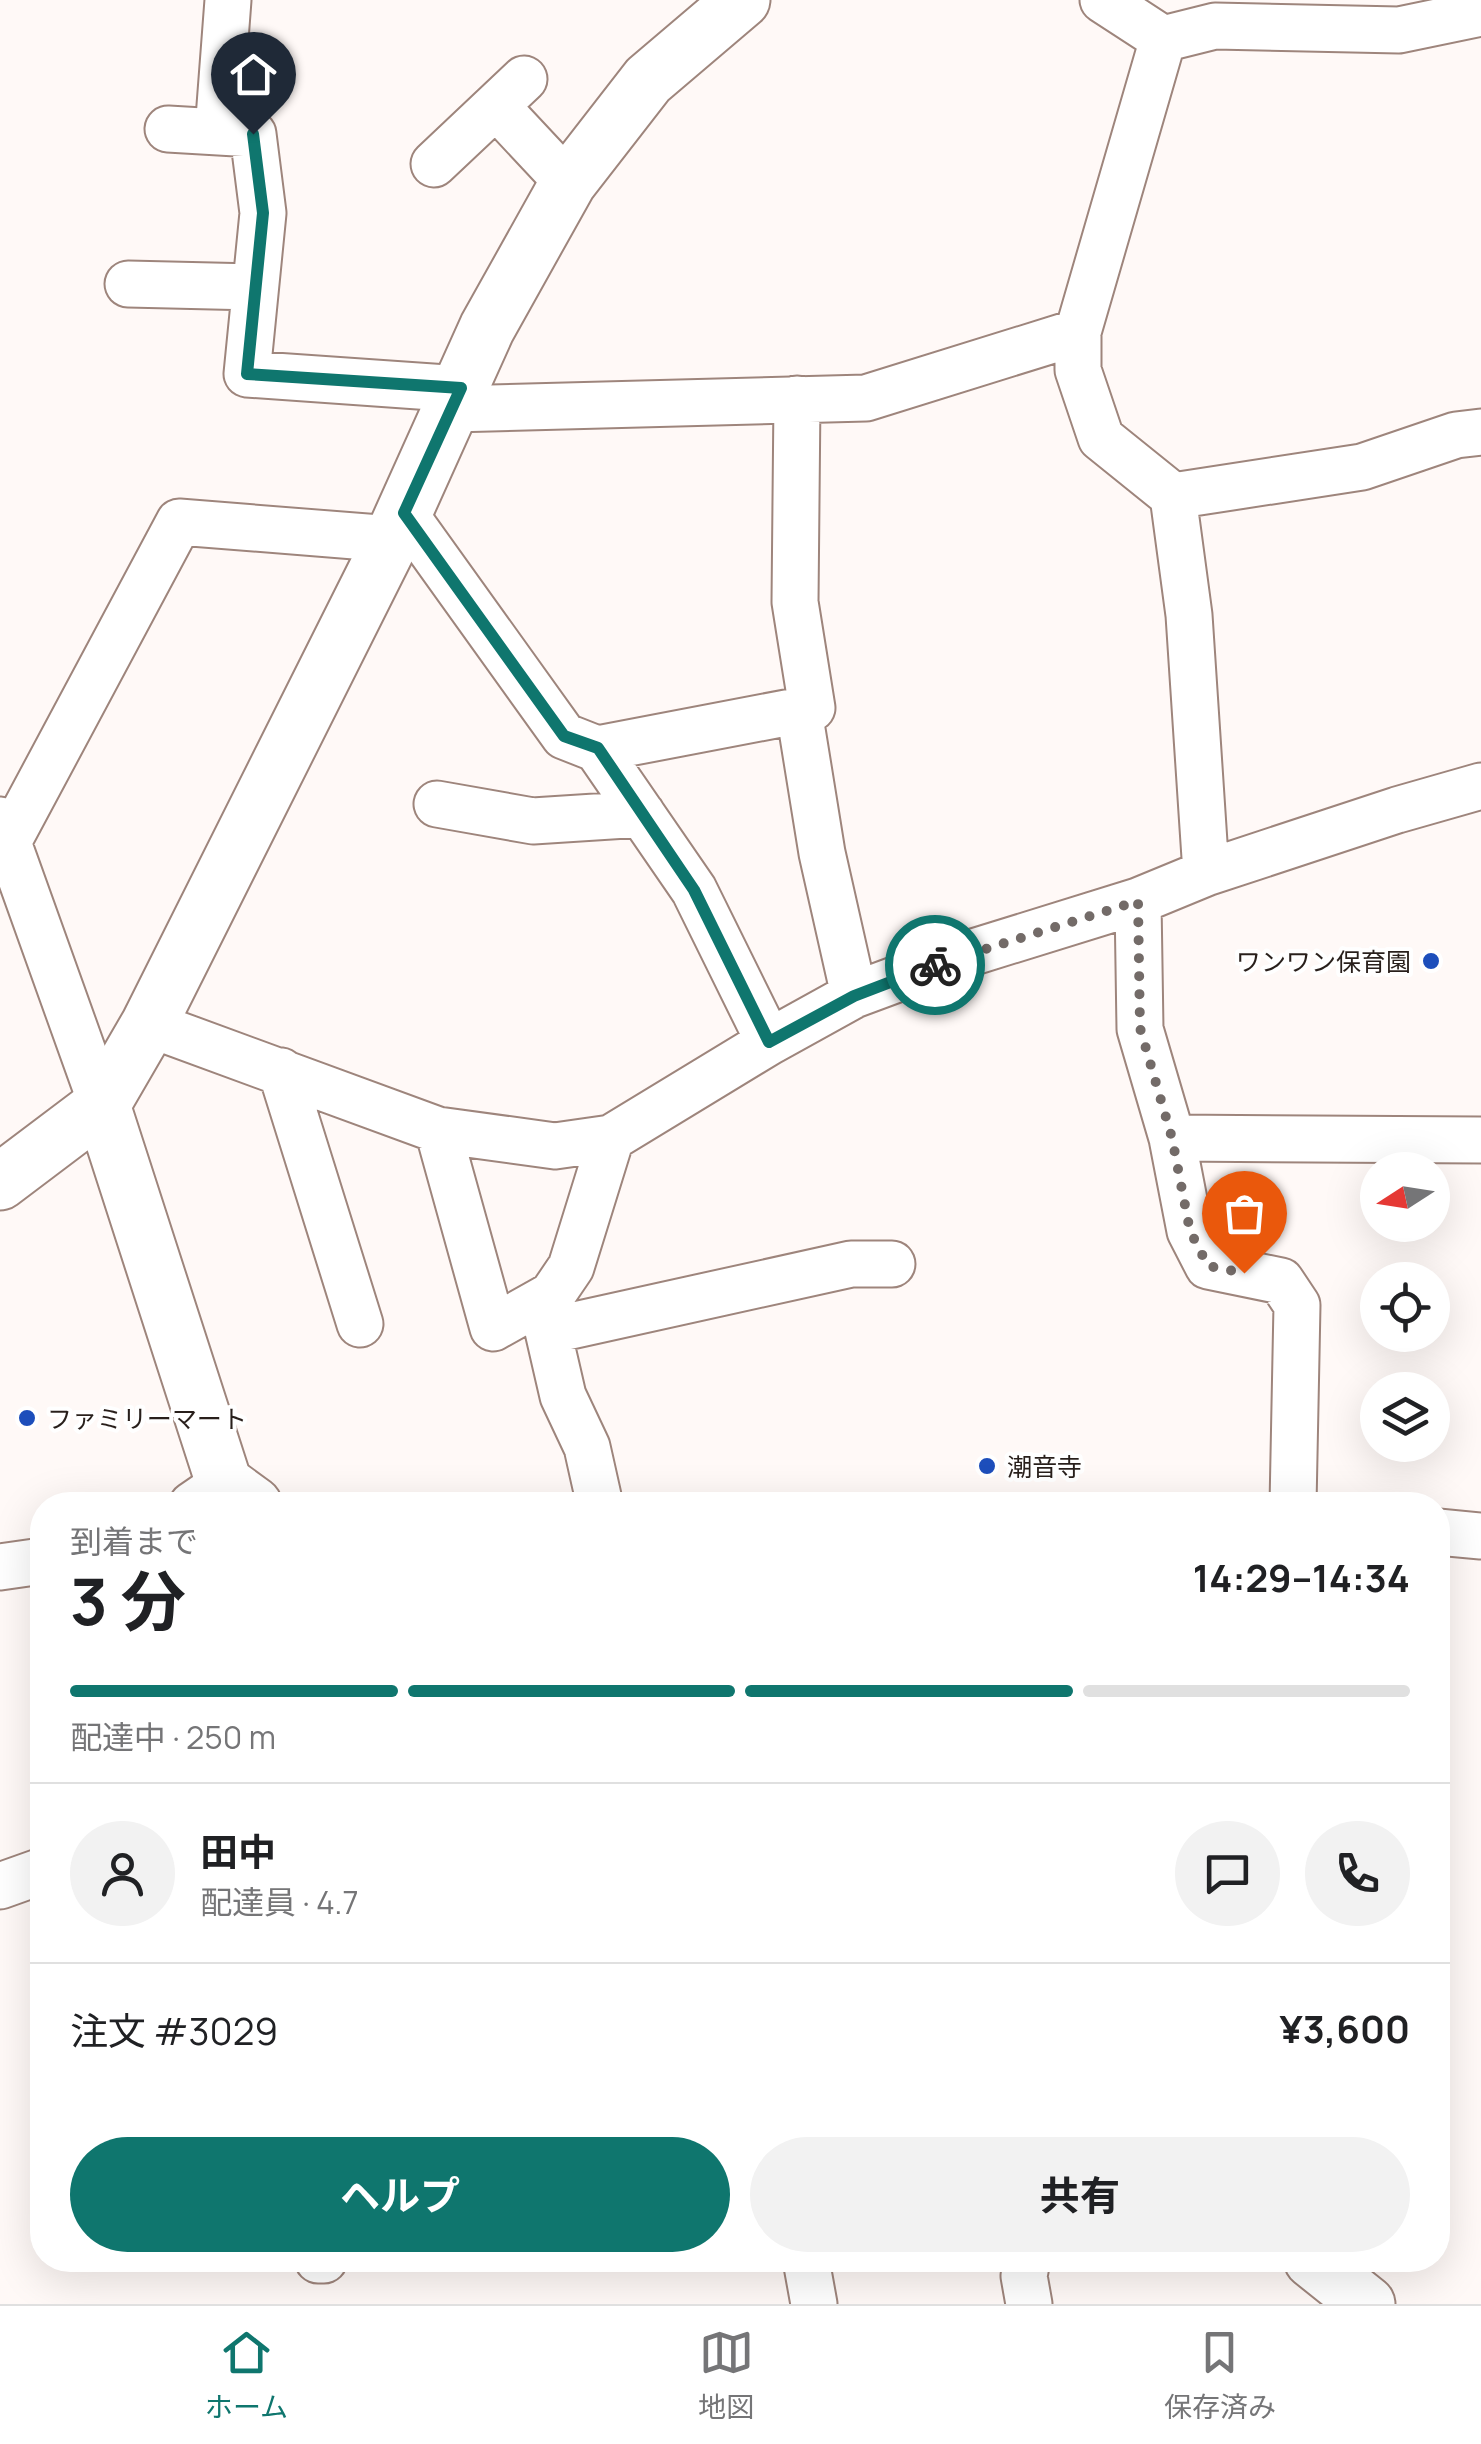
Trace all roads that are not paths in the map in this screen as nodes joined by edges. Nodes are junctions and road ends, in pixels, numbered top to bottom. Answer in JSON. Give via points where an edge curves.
{"nodes":[{"id":1,"x":228,"y":0,"type":"edge"},
{"id":2,"x":742,"y":0,"type":"edge"},
{"id":3,"x":1103,"y":0,"type":"edge"},
{"id":4,"x":1481,"y":13,"type":"edge"},
{"id":5,"x":1163,"y":38,"type":"junction"},
{"id":6,"x":168,"y":129,"type":"dead end"},
{"id":7,"x":218,"y":132,"type":"junction"},
{"id":8,"x":434,"y":164,"type":"dead end"},
{"id":9,"x":568,"y":183,"type":"junction"},
{"id":10,"x":128,"y":284,"type":"dead end"},
{"id":11,"x":254,"y":288,"type":"junction"},
{"id":12,"x":1078,"y":332,"type":"junction"},
{"id":13,"x":456,"y":399,"type":"junction"},
{"id":14,"x":797,"y":399,"type":"junction"},
{"id":15,"x":1481,"y":432,"type":"edge"},
{"id":16,"x":1173,"y":496,"type":"junction"},
{"id":17,"x":398,"y":526,"type":"junction"},
{"id":18,"x":799,"y":710,"type":"junction"},
{"id":19,"x":598,"y":748,"type":"junction"},
{"id":20,"x":1481,"y":786,"type":"edge"},
{"id":21,"x":438,"y":804,"type":"dead end"},
{"id":22,"x":642,"y":814,"type":"junction"},
{"id":23,"x":4,"y":831,"type":"edge"},
{"id":24,"x":1206,"y":873,"type":"junction"},
{"id":25,"x":1138,"y":901,"type":"junction"},
{"id":26,"x":854,"y":996,"type":"junction"},
{"id":27,"x":149,"y":1024,"type":"junction"},
{"id":28,"x":769,"y":1042,"type":"junction"},
{"id":29,"x":280,"y":1071,"type":"junction"},
{"id":30,"x":102,"y":1105,"type":"junction"},
{"id":31,"x":438,"y":1130,"type":"junction"},
{"id":32,"x":611,"y":1138,"type":"junction"},
{"id":33,"x":1172,"y":1138,"type":"junction"},
{"id":34,"x":1481,"y":1140,"type":"edge"},
{"id":35,"x":0,"y":1182,"type":"edge"},
{"id":36,"x":892,"y":1264,"type":"dead end"},
{"id":37,"x":550,"y":1313,"type":"junction"},
{"id":38,"x":360,"y":1324,"type":"dead end"},
{"id":39,"x":221,"y":1492,"type":"edge"},
{"id":40,"x":597,"y":1492,"type":"edge"},
{"id":41,"x":1294,"y":1492,"type":"edge"},
{"id":42,"x":1450,"y":1533,"type":"edge"},
{"id":43,"x":1481,"y":1536,"type":"edge"},
{"id":44,"x":30,"y":1563,"type":"edge"},
{"id":45,"x":0,"y":1566,"type":"edge"},
{"id":46,"x":30,"y":1875,"type":"edge"},
{"id":47,"x":0,"y":1886,"type":"edge"},
{"id":48,"x":808,"y":2272,"type":"edge"},
{"id":49,"x":1025,"y":2272,"type":"edge"},
{"id":50,"x":1327,"y":2272,"type":"edge"},
{"id":51,"x":814,"y":2304,"type":"edge"},
{"id":52,"x":1029,"y":2304,"type":"edge"},
{"id":53,"x":1367,"y":2304,"type":"edge"}],
"edges":[{"from":1,"to":7,"type":"street"},
{"from":2,"to":9,"type":"street","via":[[648,80]]},
{"from":3,"to":5,"type":"street"},
{"from":4,"to":5,"type":"street","via":[[1399,30],[1215,26]]},
{"from":5,"to":12,"type":"street"},
{"from":6,"to":7,"type":"street"},
{"from":7,"to":11,"type":"street","via":[[253,134],[263,213]]},
{"from":8,"to":9,"type":"street","via":[[510,92]]},
{"from":9,"to":13,"type":"street","via":[[486,328]]},
{"from":10,"to":11,"type":"street"},
{"from":11,"to":13,"type":"street","via":[[247,374]]},
{"from":12,"to":14,"type":"street","via":[[866,398]]},
{"from":12,"to":16,"type":"street","via":[[1078,370],[1102,438]]},
{"from":13,"to":14,"type":"street"},
{"from":13,"to":17,"type":"street"},
{"from":14,"to":18,"type":"street","via":[[796,602],[812,708]]},
{"from":15,"to":16,"type":"street","via":[[1362,467]]},
{"from":16,"to":24,"type":"street","via":[[1189,615]]},
{"from":17,"to":19,"type":"street","via":[[564,736]]},
{"from":17,"to":23,"type":"street","via":[[179,522]]},
{"from":17,"to":27,"type":"street"},
{"from":18,"to":19,"type":"street"},
{"from":18,"to":26,"type":"street"},
{"from":19,"to":22,"type":"street"},
{"from":20,"to":24,"type":"street"},
{"from":21,"to":22,"type":"street","via":[[532,822]]},
{"from":22,"to":28,"type":"street","via":[[694,890]]},
{"from":23,"to":30,"type":"street"},
{"from":24,"to":25,"type":"street"},
{"from":25,"to":26,"type":"street"},
{"from":25,"to":33,"type":"street","via":[[1140,1028]]},
{"from":26,"to":28,"type":"street"},
{"from":27,"to":29,"type":"street"},
{"from":27,"to":30,"type":"street"},
{"from":28,"to":32,"type":"street"},
{"from":29,"to":31,"type":"street"},
{"from":29,"to":38,"type":"street"},
{"from":30,"to":35,"type":"street"},
{"from":30,"to":39,"type":"street"},
{"from":31,"to":32,"type":"street","via":[[555,1146]]},
{"from":31,"to":37,"type":"street","via":[[493,1328]]},
{"from":32,"to":37,"type":"street"},
{"from":33,"to":34,"type":"street"},
{"from":33,"to":41,"type":"street","via":[[1190,1231],[1208,1266],[1281,1281],[1297,1305]]},
{"from":36,"to":37,"type":"street","via":[[851,1264]]},
{"from":37,"to":40,"type":"street","via":[[563,1396],[587,1447]]},
{"from":42,"to":43,"type":"street"},
{"from":44,"to":45,"type":"street"},
{"from":46,"to":47,"type":"street"},
{"from":48,"to":51,"type":"street"},
{"from":49,"to":52,"type":"street"},
{"from":50,"to":53,"type":"street"}]}
